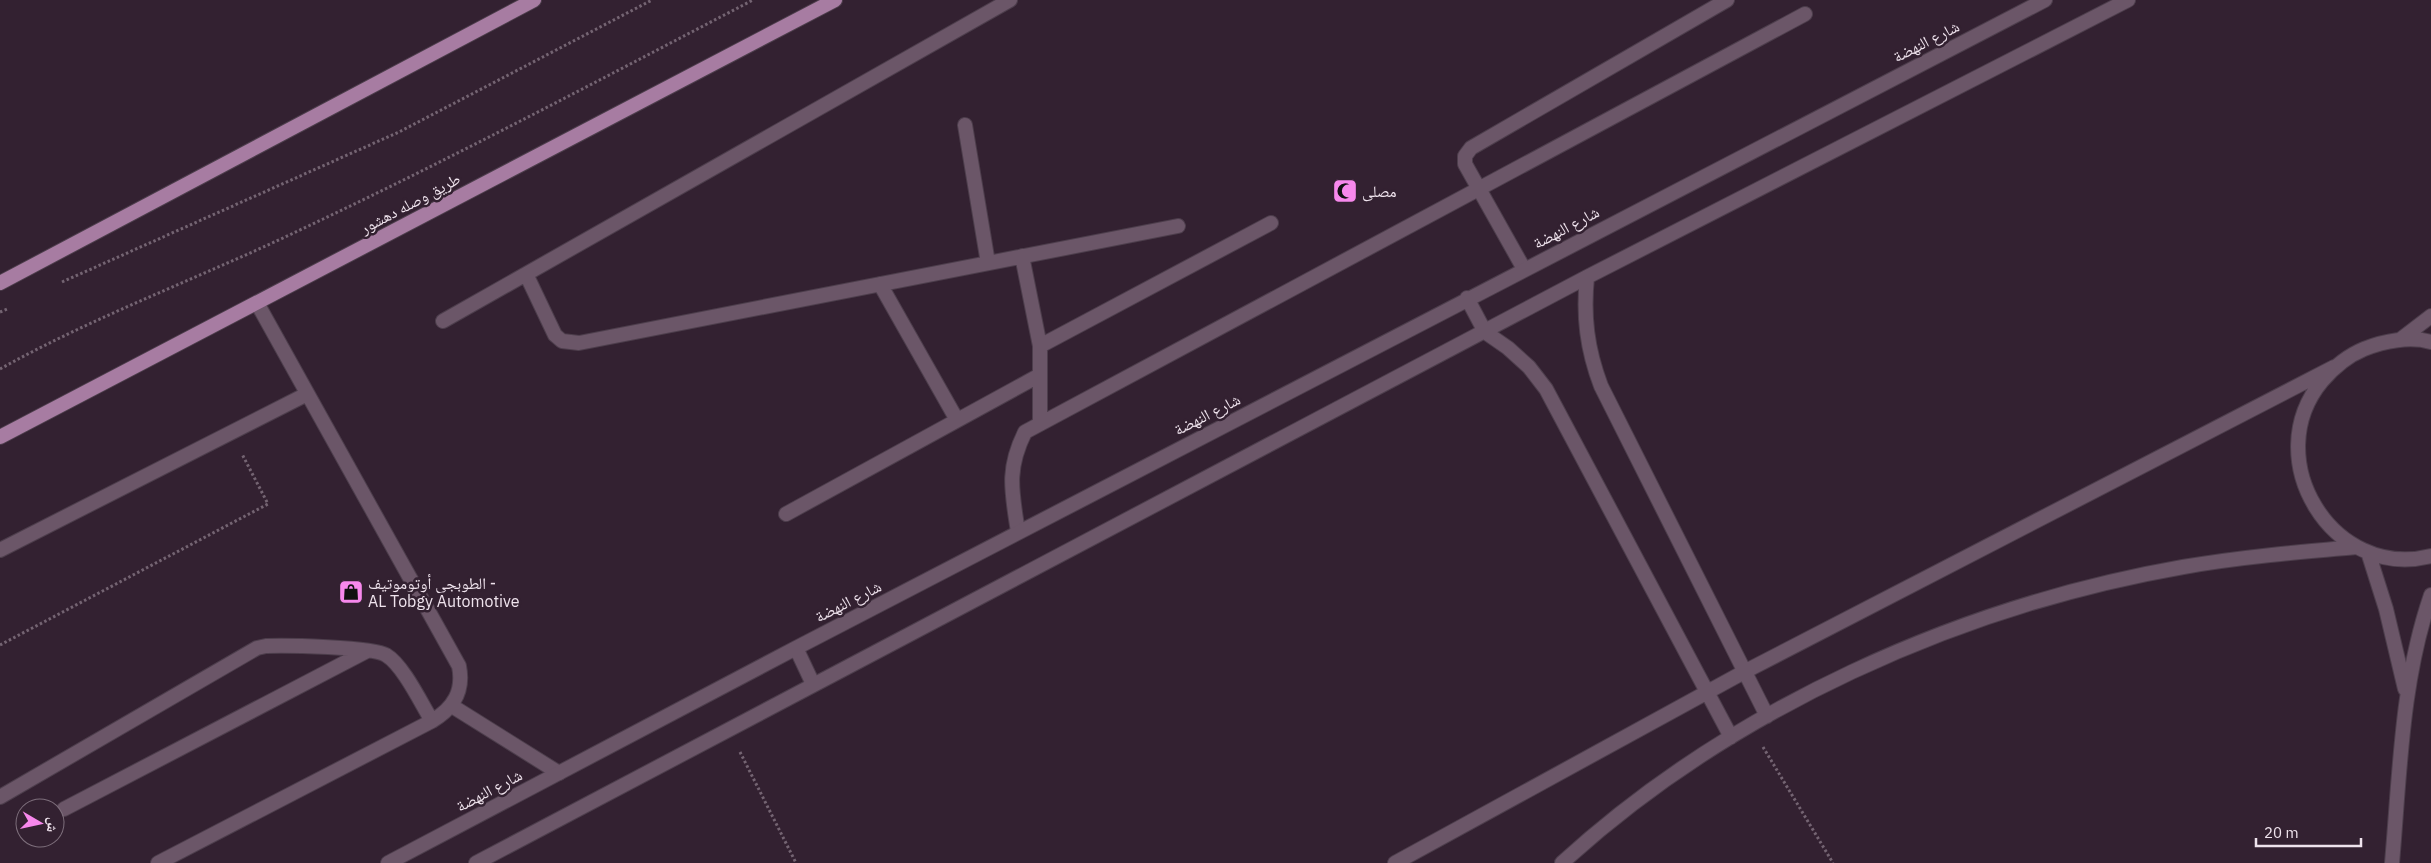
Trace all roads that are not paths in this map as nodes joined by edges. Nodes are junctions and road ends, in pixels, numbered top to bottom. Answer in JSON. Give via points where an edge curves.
{"nodes":[{"id":1,"x":534,"y":0,"type":"edge"},
{"id":2,"x":836,"y":0,"type":"edge"},
{"id":3,"x":1010,"y":0,"type":"edge"},
{"id":4,"x":1726,"y":0,"type":"edge"},
{"id":5,"x":2045,"y":0,"type":"edge"},
{"id":6,"x":2128,"y":0,"type":"edge"},
{"id":7,"x":1805,"y":14,"type":"dead end"},
{"id":8,"x":965,"y":125,"type":"dead end"},
{"id":9,"x":1479,"y":190,"type":"junction"},
{"id":10,"x":1271,"y":223,"type":"dead end"},
{"id":11,"x":1178,"y":226,"type":"dead end"},
{"id":12,"x":1022,"y":256,"type":"junction"},
{"id":13,"x":988,"y":263,"type":"junction"},
{"id":14,"x":1524,"y":269,"type":"junction"},
{"id":15,"x":526,"y":274,"type":"junction"},
{"id":16,"x":1587,"y":277,"type":"junction"},
{"id":17,"x":0,"y":282,"type":"edge"},
{"id":18,"x":880,"y":284,"type":"junction"},
{"id":19,"x":1467,"y":298,"type":"junction"},
{"id":20,"x":257,"y":303,"type":"junction"},
{"id":21,"x":2431,"y":316,"type":"edge"},
{"id":22,"x":443,"y":321,"type":"dead end"},
{"id":23,"x":1485,"y":332,"type":"junction"},
{"id":24,"x":2401,"y":339,"type":"junction"},
{"id":25,"x":2431,"y":342,"type":"edge"},
{"id":26,"x":1040,"y":346,"type":"junction"},
{"id":27,"x":2334,"y":367,"type":"junction"},
{"id":28,"x":1040,"y":375,"type":"junction"},
{"id":29,"x":308,"y":394,"type":"junction"},
{"id":30,"x":957,"y":420,"type":"junction"},
{"id":31,"x":1040,"y":422,"type":"junction"},
{"id":32,"x":0,"y":437,"type":"edge"},
{"id":33,"x":786,"y":514,"type":"dead end"},
{"id":34,"x":1018,"y":532,"type":"junction"},
{"id":35,"x":2363,"y":549,"type":"junction"},
{"id":36,"x":0,"y":550,"type":"edge"},
{"id":37,"x":2431,"y":556,"type":"edge"},
{"id":38,"x":2431,"y":595,"type":"edge"},
{"id":39,"x":796,"y":648,"type":"junction"},
{"id":40,"x":367,"y":650,"type":"junction"},
{"id":41,"x":1744,"y":672,"type":"junction"},
{"id":42,"x":814,"y":684,"type":"junction"},
{"id":43,"x":1707,"y":692,"type":"junction"},
{"id":44,"x":2406,"y":697,"type":"junction"},
{"id":45,"x":452,"y":706,"type":"junction"},
{"id":46,"x":1767,"y":716,"type":"junction"},
{"id":47,"x":432,"y":721,"type":"junction"},
{"id":48,"x":1732,"y":737,"type":"junction"},
{"id":49,"x":559,"y":773,"type":"junction"},
{"id":50,"x":0,"y":797,"type":"edge"},
{"id":51,"x":65,"y":808,"type":"edge"},
{"id":52,"x":158,"y":863,"type":"edge"},
{"id":53,"x":388,"y":863,"type":"edge"},
{"id":54,"x":476,"y":863,"type":"edge"},
{"id":55,"x":1395,"y":863,"type":"edge"},
{"id":56,"x":1562,"y":863,"type":"edge"},
{"id":57,"x":2392,"y":863,"type":"edge"}],
"edges":[{"from":1,"to":17,"type":"main road"},
{"from":2,"to":20,"type":"main road","name":"طريق وصله دهشور"},
{"from":3,"to":15,"type":"street"},
{"from":4,"to":9,"type":"street","via":[[1471,148],[1465,156],[1465,164]]},
{"from":5,"to":14,"type":"street","name":"شارع النهضة"},
{"from":6,"to":16,"type":"street"},
{"from":7,"to":9,"type":"street"},
{"from":8,"to":13,"type":"street"},
{"from":9,"to":14,"type":"street"},
{"from":9,"to":31,"type":"street"},
{"from":10,"to":26,"type":"street"},
{"from":11,"to":12,"type":"street"},
{"from":12,"to":13,"type":"street"},
{"from":12,"to":26,"type":"street"},
{"from":13,"to":18,"type":"street"},
{"from":14,"to":19,"type":"street","name":"شارع النهضة"},
{"from":15,"to":18,"type":"street","via":[[555,335],[562,341],[578,343]]},
{"from":15,"to":22,"type":"street"},
{"from":16,"to":23,"type":"street"},
{"from":16,"to":41,"type":"street","via":[[1585,322],[1589,351],[1601,386]]},
{"from":18,"to":30,"type":"street"},
{"from":19,"to":23,"type":"street"},
{"from":19,"to":34,"type":"street","name":"شارع النهضة"},
{"from":20,"to":29,"type":"street"},
{"from":20,"to":32,"type":"main road","name":"طريق وصله دهشور"},
{"from":21,"to":24,"type":"street"},
{"from":23,"to":42,"type":"street"},
{"from":23,"to":43,"type":"street","via":[[1529,367],[1546,389]]},
{"from":24,"to":25,"type":"street"},
{"from":24,"to":27,"type":"street","via":[[2354,353]]},
{"from":26,"to":28,"type":"street"},
{"from":27,"to":35,"type":"street","via":[[2314,391],[2301,418],[2297,448],[2301,479],[2313,506],[2333,530]]},
{"from":27,"to":41,"type":"street"},
{"from":28,"to":30,"type":"street"},
{"from":28,"to":31,"type":"street"},
{"from":29,"to":36,"type":"street"},
{"from":29,"to":45,"type":"street","via":[[459,666],[460,692]]},
{"from":30,"to":33,"type":"street"},
{"from":31,"to":34,"type":"street","via":[[1025,432],[1013,461],[1011,488]]},
{"from":34,"to":39,"type":"street","name":"شارع النهضة"},
{"from":35,"to":37,"type":"street","via":[[2394,558]]},
{"from":35,"to":44,"type":"street","via":[[2394,638]]},
{"from":35,"to":46,"type":"street","via":[[2269,554],[2182,567],[2086,589],[1927,640],[1846,675]]},
{"from":38,"to":44,"type":"street","via":[[2418,637]]},
{"from":39,"to":42,"type":"street"},
{"from":39,"to":49,"type":"street","name":"شارع النهضة"},
{"from":40,"to":47,"type":"street","via":[[384,654],[396,664]]},
{"from":40,"to":50,"type":"street","via":[[275,645],[257,648]]},
{"from":40,"to":51,"type":"street"},
{"from":41,"to":43,"type":"street"},
{"from":41,"to":46,"type":"street"},
{"from":42,"to":54,"type":"street"},
{"from":43,"to":48,"type":"street"},
{"from":43,"to":55,"type":"street"},
{"from":44,"to":57,"type":"street"},
{"from":45,"to":47,"type":"street"},
{"from":45,"to":49,"type":"street"},
{"from":46,"to":48,"type":"street"},
{"from":47,"to":52,"type":"street"},
{"from":48,"to":56,"type":"street","via":[[1627,809]]},
{"from":49,"to":53,"type":"street","name":"شارع النهضة"}]}
